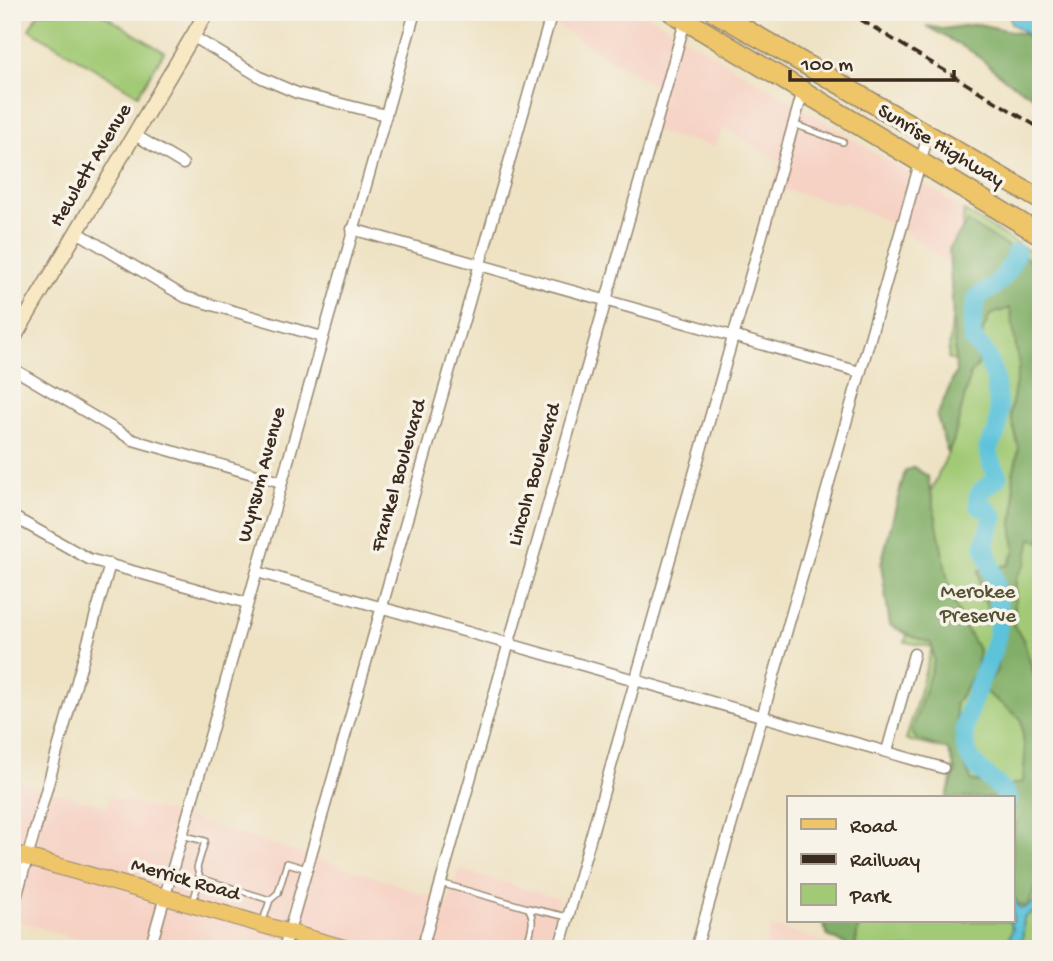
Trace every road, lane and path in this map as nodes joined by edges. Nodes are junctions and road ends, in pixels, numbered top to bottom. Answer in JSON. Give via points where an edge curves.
{"nodes":[{"id":1,"x":207,"y":12,"type":"edge"},
{"id":2,"x":415,"y":12,"type":"edge"},
{"id":3,"x":552,"y":12,"type":"edge"},
{"id":4,"x":715,"y":12,"type":"edge"},
{"id":5,"x":682,"y":15,"type":"edge"},
{"id":6,"x":192,"y":36,"type":"junction"},
{"id":7,"x":803,"y":91,"type":"junction"},
{"id":8,"x":386,"y":116,"type":"junction"},
{"id":9,"x":793,"y":124,"type":"junction"},
{"id":10,"x":135,"y":135,"type":"junction"},
{"id":11,"x":928,"y":135,"type":"junction"},
{"id":12,"x":843,"y":142,"type":"dead end"},
{"id":13,"x":920,"y":161,"type":"junction"},
{"id":14,"x":183,"y":164,"type":"dead end"},
{"id":15,"x":1041,"y":200,"type":"edge"},
{"id":16,"x":352,"y":229,"type":"junction"},
{"id":17,"x":77,"y":232,"type":"junction"},
{"id":18,"x":1041,"y":235,"type":"edge"},
{"id":19,"x":479,"y":265,"type":"junction"},
{"id":20,"x":605,"y":300,"type":"junction"},
{"id":21,"x":732,"y":336,"type":"junction"},
{"id":22,"x":322,"y":337,"type":"junction"},
{"id":23,"x":12,"y":341,"type":"edge"},
{"id":24,"x":12,"y":368,"type":"edge"},
{"id":25,"x":860,"y":372,"type":"junction"},
{"id":26,"x":281,"y":482,"type":"junction"},
{"id":27,"x":12,"y":516,"type":"edge"},
{"id":28,"x":110,"y":564,"type":"junction"},
{"id":29,"x":257,"y":572,"type":"junction"},
{"id":30,"x":247,"y":603,"type":"junction"},
{"id":31,"x":383,"y":608,"type":"junction"},
{"id":32,"x":508,"y":643,"type":"junction"},
{"id":33,"x":914,"y":654,"type":"dead end"},
{"id":34,"x":635,"y":680,"type":"junction"},
{"id":35,"x":762,"y":716,"type":"junction"},
{"id":36,"x":887,"y":751,"type":"junction"},
{"id":37,"x":943,"y":768,"type":"dead end"},
{"id":38,"x":181,"y":835,"type":"junction"},
{"id":39,"x":20,"y":856,"type":"edge"},
{"id":40,"x":307,"y":869,"type":"junction"},
{"id":41,"x":200,"y":878,"type":"junction"},
{"id":42,"x":440,"y":883,"type":"junction"},
{"id":43,"x":164,"y":898,"type":"junction"},
{"id":44,"x":270,"y":900,"type":"junction"},
{"id":45,"x":192,"y":905,"type":"junction"},
{"id":46,"x":528,"y":908,"type":"junction"},
{"id":47,"x":12,"y":912,"type":"edge"},
{"id":48,"x":568,"y":917,"type":"junction"},
{"id":49,"x":262,"y":925,"type":"junction"},
{"id":50,"x":288,"y":932,"type":"junction"},
{"id":51,"x":798,"y":943,"type":"dead end"},
{"id":52,"x":324,"y":946,"type":"edge"},
{"id":53,"x":150,"y":949,"type":"edge"},
{"id":54,"x":284,"y":949,"type":"edge"},
{"id":55,"x":347,"y":949,"type":"edge"},
{"id":56,"x":422,"y":949,"type":"edge"},
{"id":57,"x":526,"y":949,"type":"edge"},
{"id":58,"x":559,"y":949,"type":"edge"},
{"id":59,"x":696,"y":949,"type":"edge"},
{"id":60,"x":820,"y":949,"type":"edge"}],
"edges":[{"from":1,"to":6,"type":"street","name":"Hewlett Avenue"},
{"from":2,"to":8,"type":"street","name":"Wynsum Avenue"},
{"from":3,"to":19,"type":"street","name":"Frankel Boulevard"},
{"from":4,"to":11,"type":"highway","name":"Sunrise Highway"},
{"from":5,"to":7,"type":"highway","name":"Sunrise Highway"},
{"from":5,"to":20,"type":"street","name":"Lincoln Boulevard"},
{"from":6,"to":8,"type":"street","via":[[262,78],[297,93]]},
{"from":6,"to":10,"type":"street","name":"Hewlett Avenue"},
{"from":7,"to":9,"type":"street"},
{"from":7,"to":13,"type":"highway","name":"Sunrise Highway"},
{"from":8,"to":16,"type":"street","name":"Wynsum Avenue"},
{"from":9,"to":12,"type":"lane"},
{"from":9,"to":21,"type":"street"},
{"from":10,"to":14,"type":"street"},
{"from":10,"to":17,"type":"street","name":"Hewlett Avenue"},
{"from":11,"to":13,"type":"street"},
{"from":11,"to":15,"type":"highway","name":"Sunrise Highway"},
{"from":13,"to":18,"type":"highway","name":"Sunrise Highway"},
{"from":13,"to":25,"type":"street"},
{"from":16,"to":19,"type":"street"},
{"from":16,"to":22,"type":"street","name":"Wynsum Avenue"},
{"from":17,"to":22,"type":"street","via":[[185,297]]},
{"from":17,"to":23,"type":"street","name":"Hewlett Avenue"},
{"from":19,"to":20,"type":"street"},
{"from":19,"to":31,"type":"street","name":"Frankel Boulevard"},
{"from":20,"to":21,"type":"street"},
{"from":20,"to":32,"type":"street","name":"Lincoln Boulevard"},
{"from":21,"to":25,"type":"street"},
{"from":21,"to":34,"type":"street"},
{"from":22,"to":26,"type":"street","name":"Wynsum Avenue"},
{"from":24,"to":26,"type":"street","via":[[133,440]]},
{"from":25,"to":35,"type":"street"},
{"from":26,"to":29,"type":"street","name":"Wynsum Avenue"},
{"from":27,"to":28,"type":"street","via":[[70,550]]},
{"from":28,"to":30,"type":"street"},
{"from":28,"to":39,"type":"street"},
{"from":29,"to":30,"type":"street","name":"Wynsum Avenue"},
{"from":29,"to":31,"type":"street"},
{"from":30,"to":38,"type":"street","name":"Wynsum Avenue"},
{"from":31,"to":32,"type":"street"},
{"from":31,"to":40,"type":"street","name":"Frankel Boulevard"},
{"from":32,"to":34,"type":"street"},
{"from":32,"to":42,"type":"street","name":"Lincoln Boulevard"},
{"from":33,"to":36,"type":"street"},
{"from":34,"to":35,"type":"street"},
{"from":34,"to":48,"type":"street"},
{"from":35,"to":36,"type":"street"},
{"from":35,"to":59,"type":"street"},
{"from":36,"to":37,"type":"street"},
{"from":38,"to":41,"type":"lane","via":[[205,841],[197,868]]},
{"from":38,"to":43,"type":"street","name":"Wynsum Avenue"},
{"from":39,"to":43,"type":"main road","name":"Merrick Road"},
{"from":39,"to":47,"type":"street"},
{"from":40,"to":44,"type":"lane","via":[[287,863],[278,893]]},
{"from":40,"to":50,"type":"street","name":"Frankel Boulevard"},
{"from":41,"to":44,"type":"lane"},
{"from":41,"to":45,"type":"lane"},
{"from":42,"to":46,"type":"lane"},
{"from":42,"to":56,"type":"street","name":"Lincoln Boulevard"},
{"from":43,"to":45,"type":"main road","name":"Merrick Road"},
{"from":43,"to":53,"type":"street","name":"Wynsum Avenue"},
{"from":44,"to":49,"type":"lane"},
{"from":45,"to":49,"type":"main road","name":"Merrick Road"},
{"from":46,"to":48,"type":"lane"},
{"from":46,"to":57,"type":"lane","via":[[533,922]]},
{"from":48,"to":58,"type":"street"},
{"from":49,"to":50,"type":"main road","name":"Merrick Road"},
{"from":50,"to":52,"type":"main road","name":"Merrick Road"},
{"from":50,"to":54,"type":"street","name":"Frankel Boulevard"},
{"from":51,"to":60,"type":"lane"},
{"from":52,"to":55,"type":"main road","name":"Merrick Road"}]}
